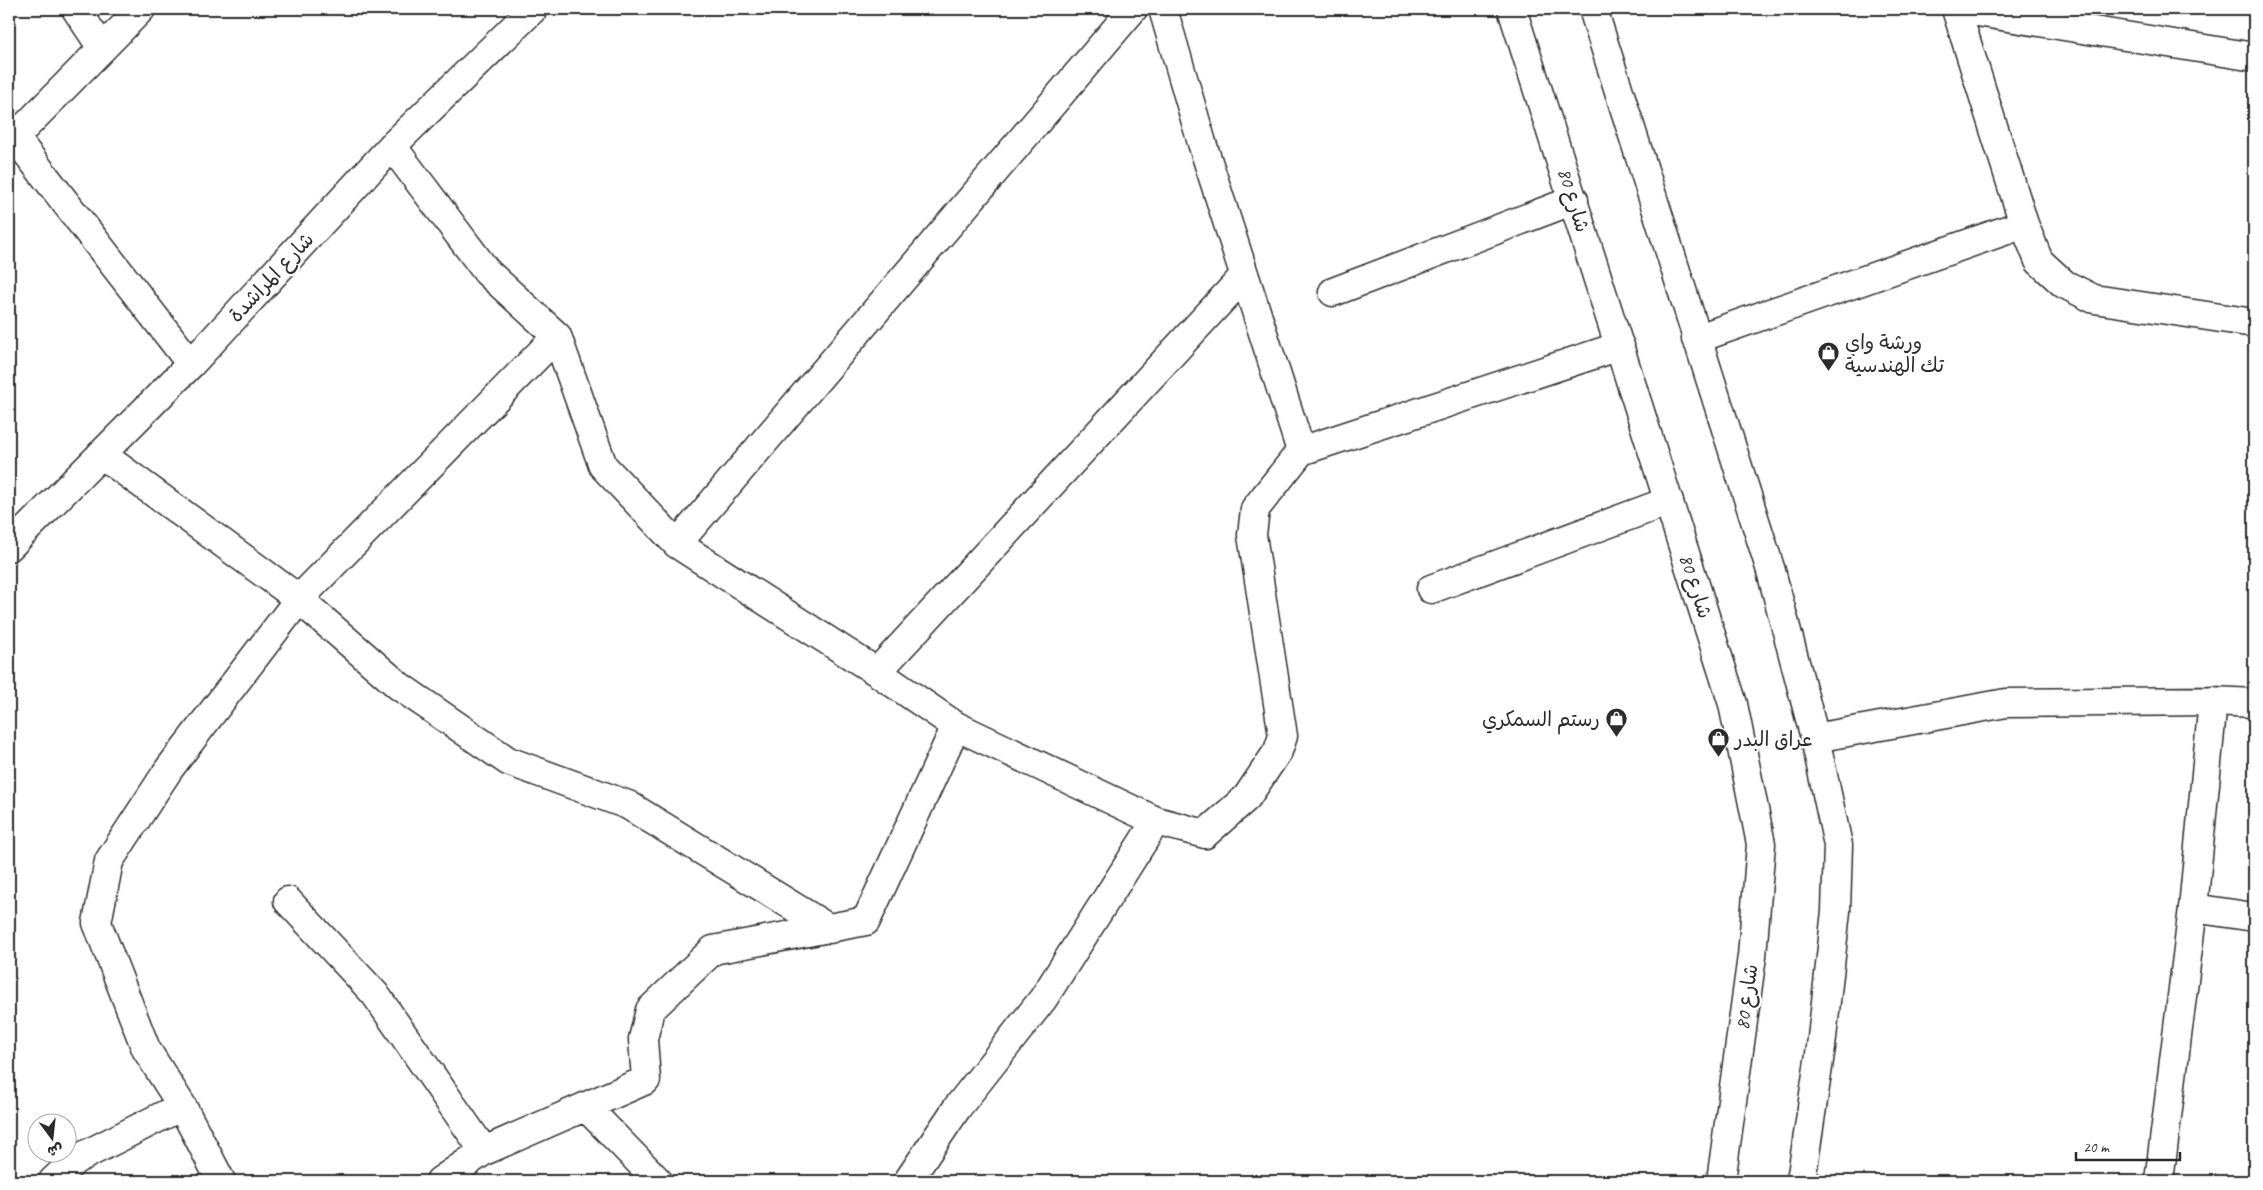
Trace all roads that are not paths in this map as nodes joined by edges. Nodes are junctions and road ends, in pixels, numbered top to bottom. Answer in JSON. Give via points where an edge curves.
{"nodes":[{"id":1,"x":76,"y":9,"type":"edge"},
{"id":2,"x":141,"y":9,"type":"edge"},
{"id":3,"x":533,"y":9,"type":"edge"},
{"id":4,"x":1133,"y":9,"type":"edge"},
{"id":5,"x":1163,"y":9,"type":"edge"},
{"id":6,"x":1512,"y":9,"type":"edge"},
{"id":7,"x":1593,"y":9,"type":"edge"},
{"id":8,"x":1957,"y":9,"type":"edge"},
{"id":9,"x":102,"y":48,"type":"junction"},
{"id":10,"x":2254,"y":56,"type":"edge"},
{"id":11,"x":12,"y":134,"type":"edge"},
{"id":12,"x":392,"y":146,"type":"junction"},
{"id":13,"x":1574,"y":200,"type":"junction"},
{"id":14,"x":2024,"y":224,"type":"junction"},
{"id":15,"x":1244,"y":276,"type":"junction"},
{"id":16,"x":1334,"y":292,"type":"dead end"},
{"id":17,"x":2254,"y":323,"type":"edge"},
{"id":18,"x":557,"y":336,"type":"junction"},
{"id":19,"x":1696,"y":339,"type":"junction"},
{"id":20,"x":1620,"y":346,"type":"junction"},
{"id":21,"x":190,"y":364,"type":"junction"},
{"id":22,"x":1301,"y":451,"type":"junction"},
{"id":23,"x":101,"y":454,"type":"junction"},
{"id":24,"x":1669,"y":501,"type":"junction"},
{"id":25,"x":677,"y":544,"type":"junction"},
{"id":26,"x":9,"y":546,"type":"edge"},
{"id":27,"x":1431,"y":589,"type":"dead end"},
{"id":28,"x":299,"y":599,"type":"junction"},
{"id":29,"x":877,"y":672,"type":"junction"},
{"id":30,"x":2213,"y":701,"type":"junction"},
{"id":31,"x":2254,"y":703,"type":"edge"},
{"id":32,"x":956,"y":726,"type":"junction"},
{"id":33,"x":1815,"y":738,"type":"junction"},
{"id":34,"x":1156,"y":822,"type":"junction"},
{"id":35,"x":288,"y":901,"type":"dead end"},
{"id":36,"x":2194,"y":908,"type":"junction"},
{"id":37,"x":2254,"y":917,"type":"edge"},
{"id":38,"x":830,"y":929,"type":"junction"},
{"id":39,"x":182,"y":1106,"type":"junction"},
{"id":40,"x":586,"y":1107,"type":"junction"},
{"id":41,"x":484,"y":1151,"type":"junction"},
{"id":42,"x":53,"y":1181,"type":"edge"},
{"id":43,"x":221,"y":1181,"type":"edge"},
{"id":44,"x":440,"y":1181,"type":"edge"},
{"id":45,"x":658,"y":1181,"type":"edge"},
{"id":46,"x":908,"y":1181,"type":"edge"},
{"id":47,"x":1721,"y":1181,"type":"edge"},
{"id":48,"x":1802,"y":1181,"type":"edge"},
{"id":49,"x":2159,"y":1181,"type":"edge"}],
"edges":[{"from":1,"to":9,"type":"street"},
{"from":2,"to":9,"type":"street"},
{"from":3,"to":12,"type":"street","name":"شارع المراشدة"},
{"from":4,"to":25,"type":"street"},
{"from":5,"to":15,"type":"street"},
{"from":6,"to":13,"type":"street","name":"شارع 80"},
{"from":7,"to":19,"type":"street"},
{"from":8,"to":10,"type":"street"},
{"from":8,"to":14,"type":"street"},
{"from":9,"to":11,"type":"street"},
{"from":11,"to":21,"type":"street"},
{"from":12,"to":18,"type":"street","via":[[487,272]]},
{"from":12,"to":21,"type":"street","name":"شارع المراشدة"},
{"from":13,"to":16,"type":"street"},
{"from":13,"to":20,"type":"street","name":"شارع 80"},
{"from":14,"to":17,"type":"street","via":[[2039,261],[2064,284],[2094,299]]},
{"from":14,"to":19,"type":"street"},
{"from":15,"to":22,"type":"street"},
{"from":15,"to":29,"type":"street"},
{"from":18,"to":25,"type":"street","via":[[603,466]]},
{"from":18,"to":28,"type":"street"},
{"from":19,"to":33,"type":"street","via":[[1771,571]]},
{"from":20,"to":22,"type":"street"},
{"from":20,"to":24,"type":"street","name":"شارع 80"},
{"from":21,"to":23,"type":"street","name":"شارع المراشدة"},
{"from":22,"to":34,"type":"street","via":[[1255,509],[1252,535],[1283,736],[1278,751],[1247,797],[1204,834]]},
{"from":23,"to":26,"type":"street","name":"شارع المراشدة"},
{"from":23,"to":28,"type":"street"},
{"from":24,"to":27,"type":"street"},
{"from":24,"to":47,"type":"street","name":"شارع 80","via":[[1733,704],[1761,844],[1752,956]]},
{"from":25,"to":29,"type":"street"},
{"from":28,"to":38,"type":"street","via":[[399,686],[508,761],[628,805]]},
{"from":28,"to":39,"type":"street","via":[[169,769],[109,861],[97,923],[146,1049]]},
{"from":29,"to":32,"type":"street"},
{"from":30,"to":31,"type":"street"},
{"from":30,"to":33,"type":"street","via":[[2006,704]]},
{"from":30,"to":36,"type":"street"},
{"from":32,"to":34,"type":"street"},
{"from":32,"to":38,"type":"street","via":[[866,921]]},
{"from":33,"to":48,"type":"street","via":[[1838,846],[1836,911]]},
{"from":34,"to":46,"type":"street","via":[[1043,998],[957,1108]]},
{"from":35,"to":41,"type":"street","via":[[375,994]]},
{"from":36,"to":37,"type":"street"},
{"from":36,"to":49,"type":"street"},
{"from":38,"to":40,"type":"street","via":[[713,950],[650,1010],[643,1039],[646,1080]]},
{"from":39,"to":42,"type":"street","via":[[75,1160]]},
{"from":39,"to":43,"type":"street"},
{"from":40,"to":41,"type":"street"},
{"from":40,"to":45,"type":"street"},
{"from":41,"to":44,"type":"street"}]}
